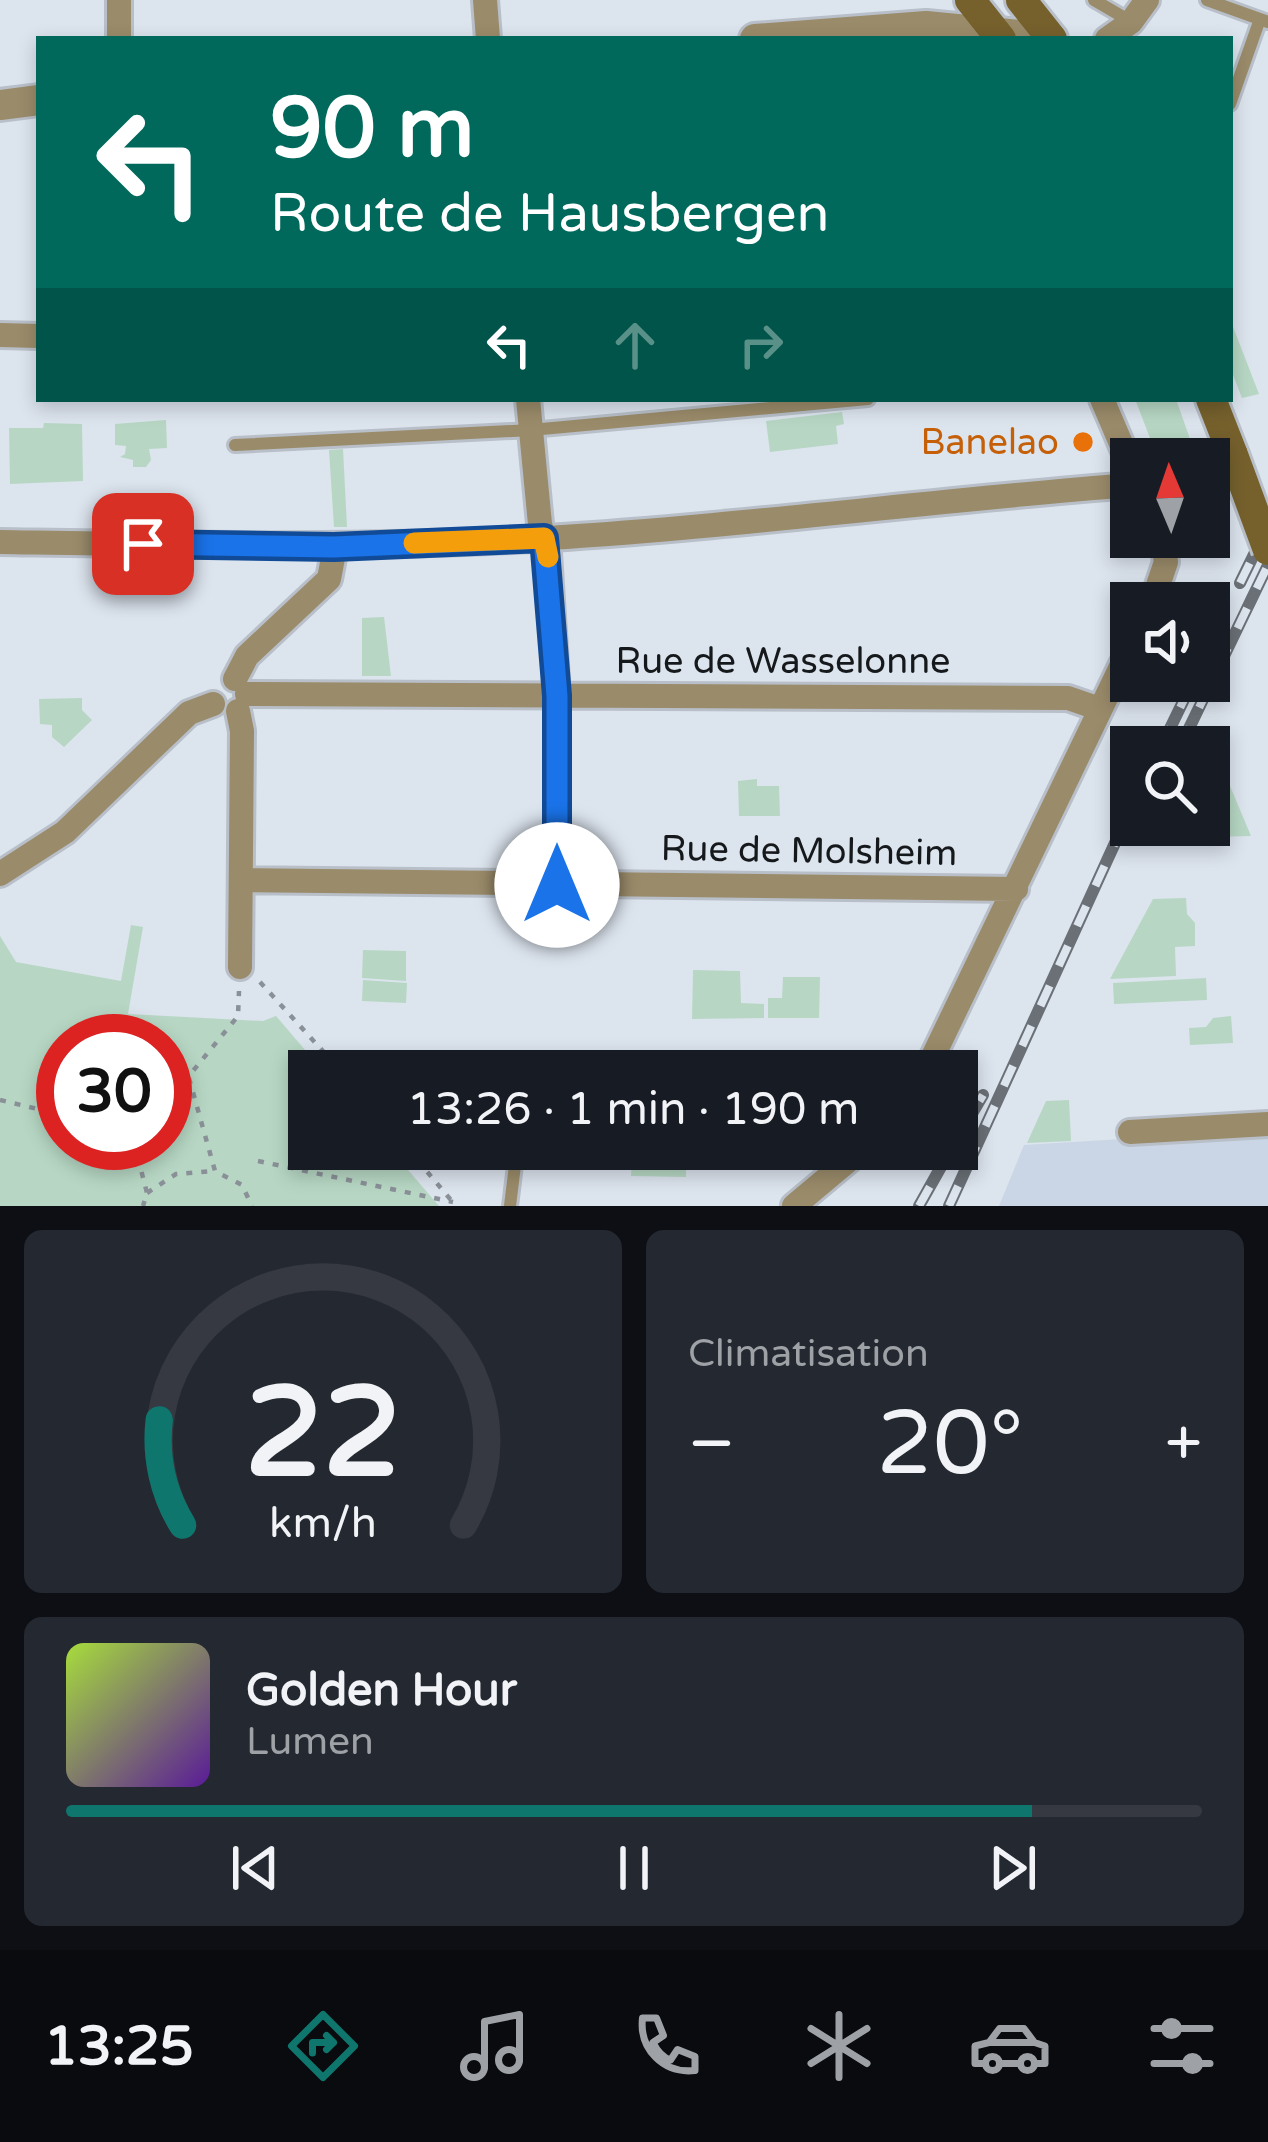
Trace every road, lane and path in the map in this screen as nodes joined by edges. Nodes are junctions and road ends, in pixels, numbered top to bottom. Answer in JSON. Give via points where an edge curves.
{"nodes":[{"id":1,"x":119,"y":0,"type":"edge"},
{"id":2,"x":485,"y":0,"type":"edge"},
{"id":3,"x":970,"y":0,"type":"edge"},
{"id":4,"x":1021,"y":0,"type":"edge"},
{"id":5,"x":1094,"y":0,"type":"edge"},
{"id":6,"x":1147,"y":0,"type":"edge"},
{"id":7,"x":1207,"y":0,"type":"edge"},
{"id":8,"x":1264,"y":21,"type":"edge"},
{"id":9,"x":1131,"y":22,"type":"junction"},
{"id":10,"x":943,"y":33,"type":"edge"},
{"id":11,"x":119,"y":36,"type":"edge"},
{"id":12,"x":488,"y":36,"type":"edge"},
{"id":13,"x":849,"y":36,"type":"edge"},
{"id":14,"x":999,"y":36,"type":"edge"},
{"id":15,"x":1051,"y":36,"type":"edge"},
{"id":16,"x":1111,"y":36,"type":"edge"},
{"id":17,"x":1233,"y":97,"type":"edge"},
{"id":18,"x":36,"y":100,"type":"edge"},
{"id":19,"x":0,"y":105,"type":"edge"},
{"id":20,"x":0,"y":334,"type":"edge"},
{"id":21,"x":36,"y":336,"type":"edge"},
{"id":22,"x":528,"y":402,"type":"edge"},
{"id":23,"x":835,"y":402,"type":"edge"},
{"id":24,"x":1103,"y":402,"type":"edge"},
{"id":25,"x":1212,"y":402,"type":"edge"},
{"id":26,"x":531,"y":430,"type":"junction"},
{"id":27,"x":1119,"y":438,"type":"edge"},
{"id":28,"x":235,"y":445,"type":"dead end"},
{"id":29,"x":1110,"y":486,"type":"edge"},
{"id":30,"x":544,"y":538,"type":"junction"},
{"id":31,"x":0,"y":542,"type":"edge"},
{"id":32,"x":334,"y":547,"type":"junction"},
{"id":33,"x":1268,"y":550,"type":"edge"},
{"id":34,"x":1110,"y":689,"type":"edge"},
{"id":35,"x":240,"y":695,"type":"junction"},
{"id":36,"x":557,"y":696,"type":"junction"},
{"id":37,"x":1100,"y":709,"type":"junction"},
{"id":38,"x":0,"y":874,"type":"edge"},
{"id":39,"x":241,"y":880,"type":"junction"},
{"id":40,"x":557,"y":885,"type":"junction"},
{"id":41,"x":1016,"y":889,"type":"junction"},
{"id":42,"x":240,"y":967,"type":"junction"},
{"id":43,"x":323,"y":1050,"type":"edge"},
{"id":44,"x":936,"y":1050,"type":"edge"},
{"id":45,"x":192,"y":1071,"type":"edge"},
{"id":46,"x":192,"y":1090,"type":"edge"},
{"id":47,"x":0,"y":1100,"type":"edge"},
{"id":48,"x":36,"y":1109,"type":"edge"},
{"id":49,"x":1268,"y":1124,"type":"edge"},
{"id":50,"x":1130,"y":1132,"type":"dead end"},
{"id":51,"x":258,"y":1161,"type":"dead end"},
{"id":52,"x":141,"y":1170,"type":"edge"},
{"id":53,"x":426,"y":1170,"type":"edge"},
{"id":54,"x":515,"y":1170,"type":"edge"},
{"id":55,"x":837,"y":1170,"type":"edge"},
{"id":56,"x":215,"y":1171,"type":"junction"},
{"id":57,"x":147,"y":1193,"type":"junction"},
{"id":58,"x":455,"y":1204,"type":"edge"},
{"id":59,"x":143,"y":1206,"type":"edge"},
{"id":60,"x":252,"y":1206,"type":"edge"},
{"id":61,"x":510,"y":1206,"type":"edge"},
{"id":62,"x":794,"y":1206,"type":"edge"}],
"edges":[{"from":1,"to":11,"type":"street"},
{"from":2,"to":12,"type":"street"},
{"from":3,"to":14,"type":"main road"},
{"from":4,"to":15,"type":"main road"},
{"from":5,"to":9,"type":"lane"},
{"from":6,"to":9,"type":"street"},
{"from":7,"to":8,"type":"lane"},
{"from":8,"to":17,"type":"lane"},
{"from":9,"to":16,"type":"street"},
{"from":10,"to":13,"type":"street"},
{"from":10,"to":14,"type":"street"},
{"from":18,"to":19,"type":"street"},
{"from":20,"to":21,"type":"street"},
{"from":22,"to":26,"type":"street"},
{"from":23,"to":26,"type":"lane"},
{"from":24,"to":27,"type":"street"},
{"from":25,"to":33,"type":"main road","bridge":true},
{"from":26,"to":28,"type":"lane"},
{"from":26,"to":30,"type":"street"},
{"from":29,"to":30,"type":"street"},
{"from":30,"to":32,"type":"street"},
{"from":30,"to":36,"type":"street"},
{"from":31,"to":32,"type":"street"},
{"from":32,"to":35,"type":"street","via":[[329,579],[247,656]]},
{"from":34,"to":37,"type":"street"},
{"from":35,"to":36,"type":"street","name":"Rue de Wasselonne"},
{"from":35,"to":38,"type":"street","via":[[216,682],[213,704],[189,713],[65,832]]},
{"from":35,"to":39,"type":"street"},
{"from":36,"to":37,"type":"street","name":"Rue de Wasselonne","via":[[1068,698]]},
{"from":36,"to":40,"type":"street"},
{"from":37,"to":41,"type":"street"},
{"from":39,"to":40,"type":"street","name":"Rue de Molsheim"},
{"from":39,"to":42,"type":"street"},
{"from":40,"to":41,"type":"street","name":"Rue de Molsheim"},
{"from":41,"to":44,"type":"street"},
{"from":42,"to":43,"type":"path"},
{"from":42,"to":45,"type":"path","via":[[238,1016]]},
{"from":46,"to":56,"type":"path"},
{"from":47,"to":48,"type":"path"},
{"from":49,"to":50,"type":"street"},
{"from":51,"to":58,"type":"path"},
{"from":52,"to":57,"type":"path"},
{"from":53,"to":58,"type":"path"},
{"from":54,"to":61,"type":"lane"},
{"from":55,"to":62,"type":"street"},
{"from":56,"to":57,"type":"path","via":[[176,1174]]},
{"from":56,"to":60,"type":"path","via":[[242,1185]]},
{"from":57,"to":59,"type":"path"}]}
